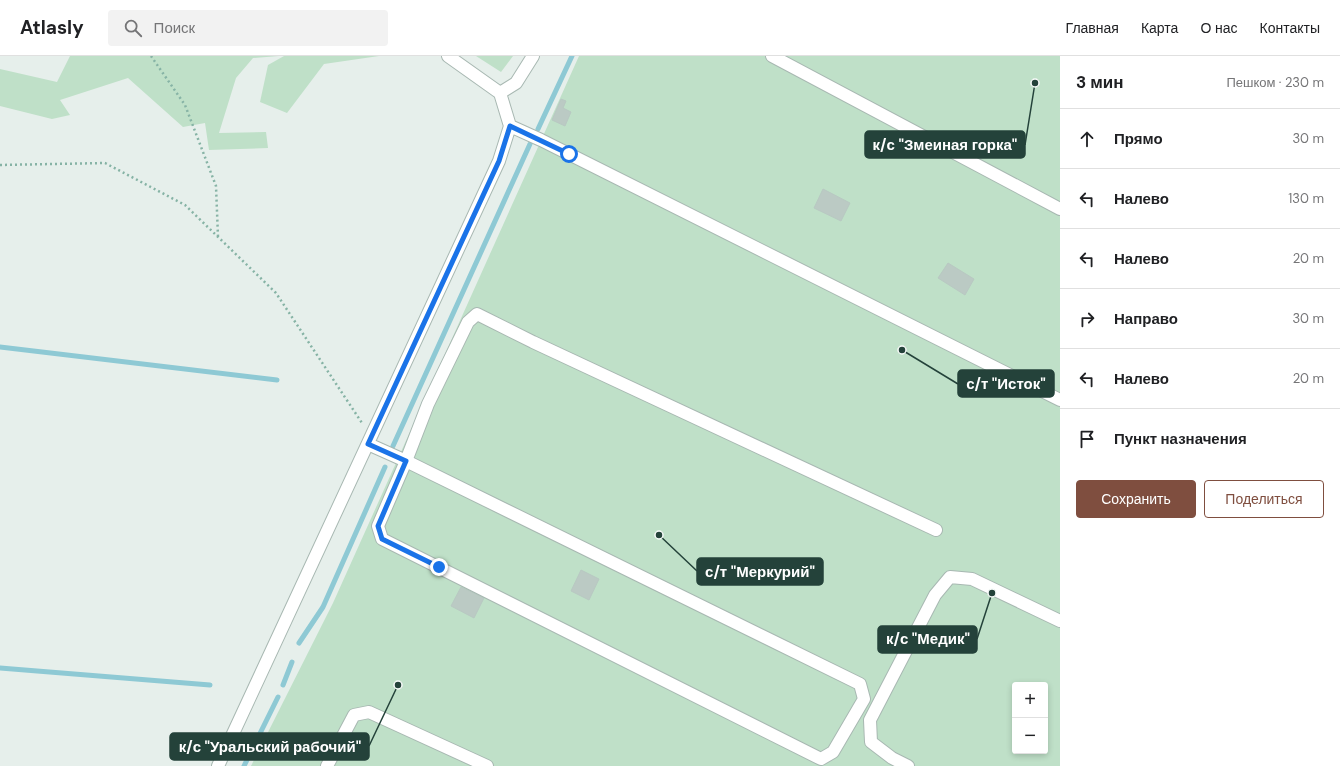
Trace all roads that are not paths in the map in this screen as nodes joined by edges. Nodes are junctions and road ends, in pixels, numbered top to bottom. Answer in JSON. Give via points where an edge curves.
{"nodes":[{"id":1,"x":448,"y":56,"type":"edge"},
{"id":2,"x":533,"y":56,"type":"edge"},
{"id":3,"x":772,"y":56,"type":"edge"},
{"id":4,"x":500,"y":93,"type":"junction"},
{"id":5,"x":510,"y":126,"type":"junction"},
{"id":6,"x":1060,"y":209,"type":"edge"},
{"id":7,"x":1060,"y":400,"type":"edge"},
{"id":8,"x":370,"y":440,"type":"junction"},
{"id":9,"x":406,"y":461,"type":"junction"},
{"id":10,"x":936,"y":530,"type":"dead end"},
{"id":11,"x":1060,"y":621,"type":"edge"},
{"id":12,"x":218,"y":766,"type":"edge"},
{"id":13,"x":327,"y":766,"type":"edge"},
{"id":14,"x":486,"y":766,"type":"edge"},
{"id":15,"x":908,"y":766,"type":"edge"}],
"edges":[{"from":1,"to":4,"type":"lane"},
{"from":2,"to":4,"type":"lane","via":[[516,83]]},
{"from":3,"to":6,"type":"lane"},
{"from":4,"to":5,"type":"lane"},
{"from":5,"to":7,"type":"lane"},
{"from":5,"to":8,"type":"lane","via":[[499,161]]},
{"from":8,"to":9,"type":"lane"},
{"from":8,"to":12,"type":"lane"},
{"from":9,"to":9,"type":"lane","via":[[378,526],[382,539],[821,759],[832,752],[864,699],[860,684]]},
{"from":9,"to":10,"type":"lane","via":[[428,404],[468,322],[477,314],[540,346]]},
{"from":11,"to":15,"type":"lane","via":[[972,579],[950,577],[935,595],[870,720],[871,742]]},
{"from":13,"to":14,"type":"lane","via":[[354,715],[369,712]]}]}
